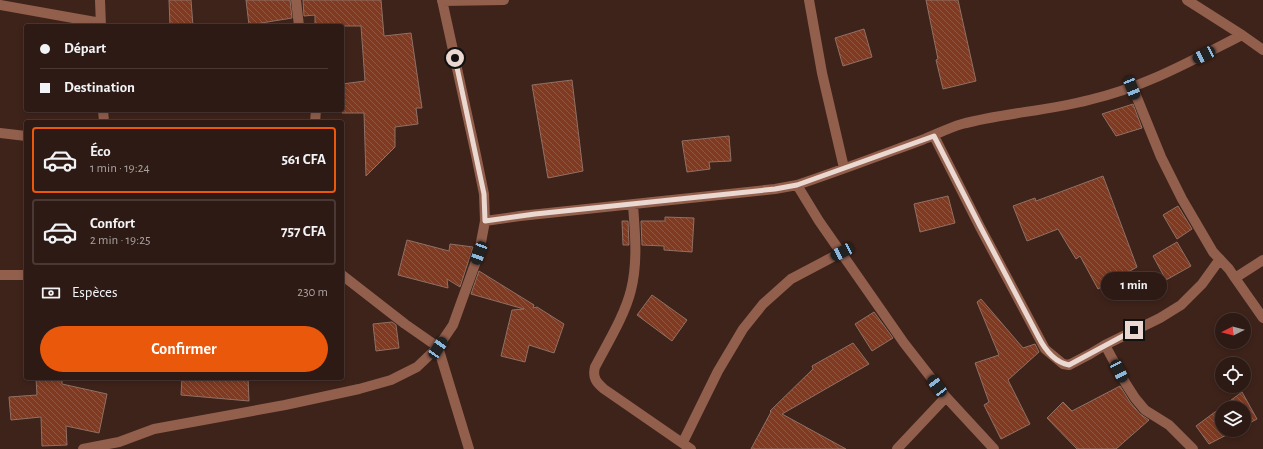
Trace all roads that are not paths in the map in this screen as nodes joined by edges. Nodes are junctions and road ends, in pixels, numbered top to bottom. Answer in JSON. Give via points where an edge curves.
{"nodes":[{"id":1,"x":100,"y":0,"type":"edge"},
{"id":2,"x":296,"y":0,"type":"edge"},
{"id":3,"x":504,"y":0,"type":"edge"},
{"id":4,"x":809,"y":0,"type":"edge"},
{"id":5,"x":1187,"y":0,"type":"edge"},
{"id":6,"x":442,"y":1,"type":"edge"},
{"id":7,"x":0,"y":5,"type":"edge"},
{"id":8,"x":96,"y":24,"type":"edge"},
{"id":9,"x":101,"y":24,"type":"edge"},
{"id":10,"x":299,"y":24,"type":"edge"},
{"id":11,"x":1242,"y":36,"type":"junction"},
{"id":12,"x":1263,"y":50,"type":"edge"},
{"id":13,"x":1132,"y":88,"type":"junction"},
{"id":14,"x":0,"y":133,"type":"edge"},
{"id":15,"x":24,"y":136,"type":"edge"},
{"id":16,"x":934,"y":136,"type":"junction"},
{"id":17,"x":844,"y":168,"type":"junction"},
{"id":18,"x":797,"y":185,"type":"junction"},
{"id":19,"x":633,"y":205,"type":"junction"},
{"id":20,"x":485,"y":221,"type":"junction"},
{"id":21,"x":842,"y":252,"type":"junction"},
{"id":22,"x":1220,"y":259,"type":"junction"},
{"id":23,"x":1263,"y":260,"type":"edge"},
{"id":24,"x":0,"y":275,"type":"edge"},
{"id":25,"x":24,"y":275,"type":"edge"},
{"id":26,"x":344,"y":277,"type":"edge"},
{"id":27,"x":1235,"y":278,"type":"junction"},
{"id":28,"x":1263,"y":318,"type":"edge"},
{"id":29,"x":1105,"y":345,"type":"junction"},
{"id":30,"x":438,"y":348,"type":"junction"},
{"id":31,"x":946,"y":398,"type":"junction"},
{"id":32,"x":683,"y":442,"type":"junction"},
{"id":33,"x":83,"y":449,"type":"edge"},
{"id":34,"x":469,"y":449,"type":"edge"},
{"id":35,"x":691,"y":449,"type":"edge"},
{"id":36,"x":897,"y":449,"type":"edge"},
{"id":37,"x":994,"y":449,"type":"edge"},
{"id":38,"x":1193,"y":449,"type":"edge"}],
"edges":[{"from":1,"to":9,"type":"street"},
{"from":2,"to":10,"type":"street"},
{"from":3,"to":6,"type":"street"},
{"from":4,"to":17,"type":"street","via":[[822,73]]},
{"from":5,"to":11,"type":"street"},
{"from":6,"to":20,"type":"street","via":[[481,178]]},
{"from":7,"to":8,"type":"street"},
{"from":11,"to":12,"type":"street"},
{"from":11,"to":13,"type":"street","via":[[1167,74]]},
{"from":13,"to":16,"type":"street","via":[[1076,103],[987,118],[960,125]]},
{"from":13,"to":22,"type":"street","via":[[1182,199],[1213,252]]},
{"from":14,"to":15,"type":"street"},
{"from":16,"to":17,"type":"street"},
{"from":16,"to":29,"type":"street","via":[[1045,349],[1058,361],[1069,365]]},
{"from":17,"to":18,"type":"street"},
{"from":18,"to":19,"type":"street"},
{"from":18,"to":21,"type":"street"},
{"from":19,"to":20,"type":"street"},
{"from":19,"to":32,"type":"street","via":[[636,254],[631,290],[624,310],[595,367],[594,376],[604,389]]},
{"from":20,"to":30,"type":"street","via":[[479,253],[454,324]]},
{"from":21,"to":31,"type":"street","via":[[904,343]]},
{"from":21,"to":32,"type":"street","via":[[791,279],[763,304],[743,329],[718,371]]},
{"from":22,"to":27,"type":"street"},
{"from":22,"to":29,"type":"street","via":[[1202,284],[1181,305]]},
{"from":23,"to":27,"type":"street"},
{"from":24,"to":25,"type":"street"},
{"from":26,"to":30,"type":"street"},
{"from":27,"to":28,"type":"street"},
{"from":29,"to":38,"type":"street","via":[[1126,384],[1145,410],[1169,425]]},
{"from":30,"to":33,"type":"street","via":[[418,367],[391,380],[359,390],[154,429],[119,442]]},
{"from":30,"to":34,"type":"street"},
{"from":31,"to":36,"type":"street"},
{"from":31,"to":37,"type":"street"},
{"from":32,"to":35,"type":"street"}]}
